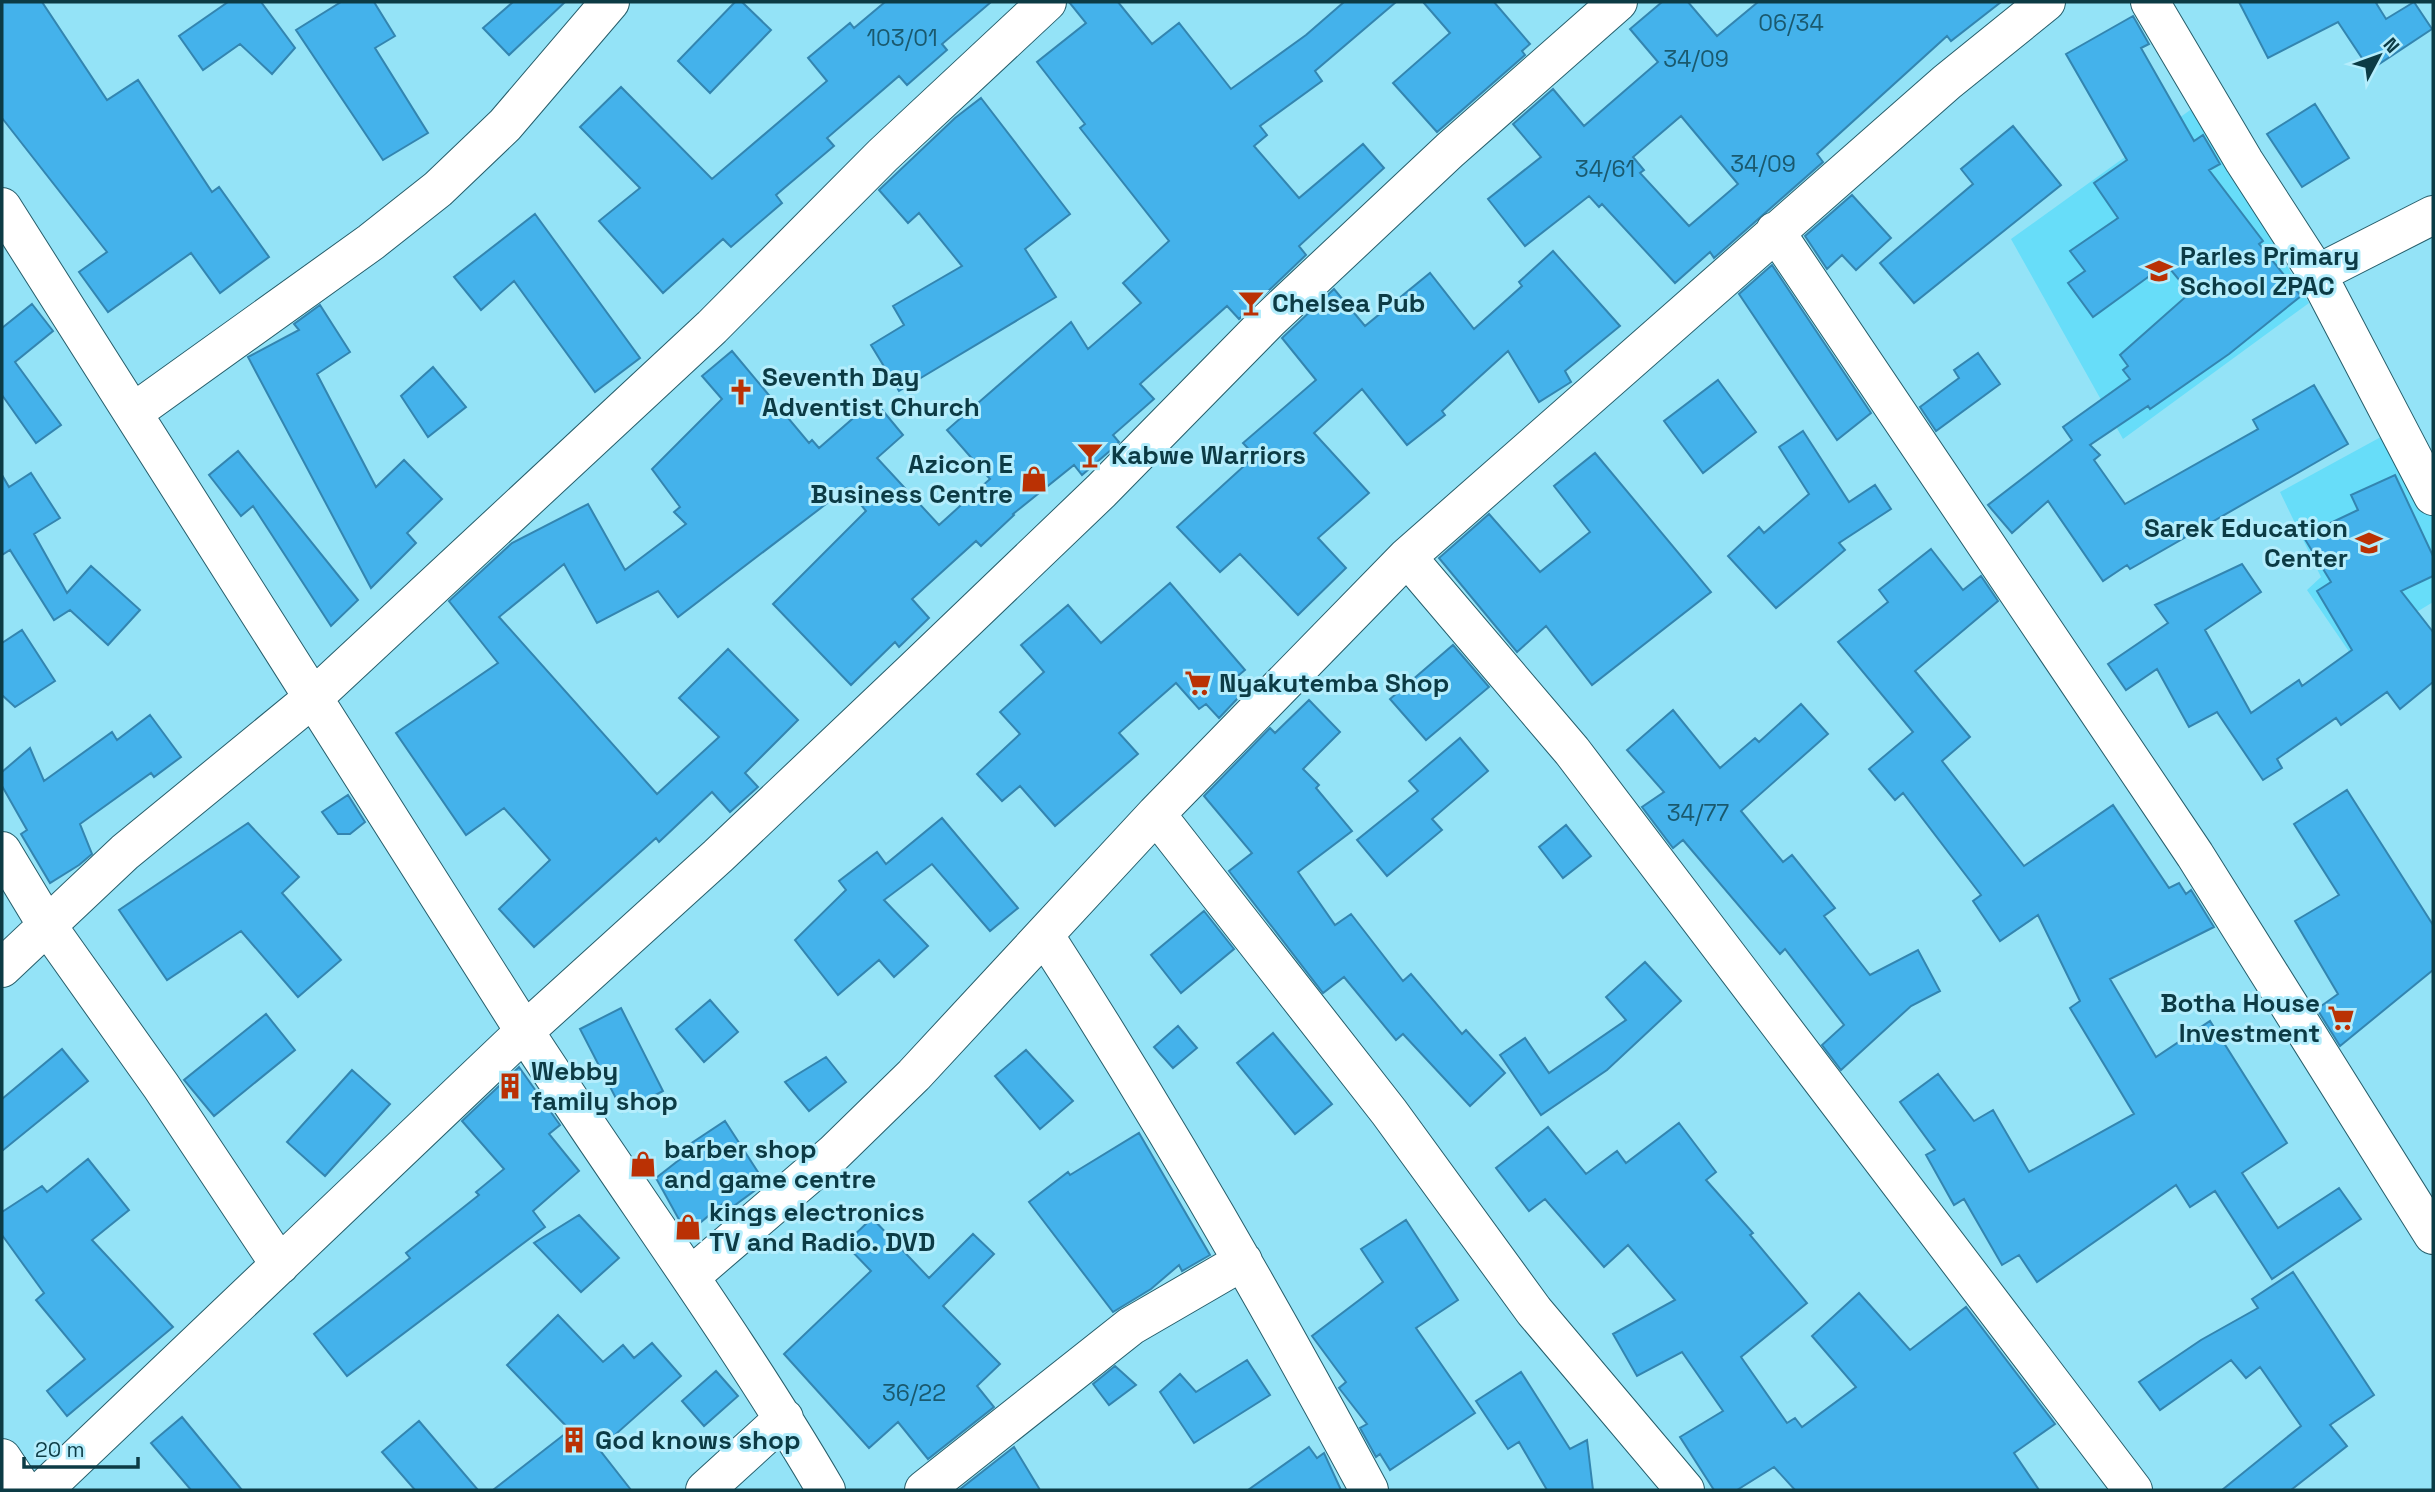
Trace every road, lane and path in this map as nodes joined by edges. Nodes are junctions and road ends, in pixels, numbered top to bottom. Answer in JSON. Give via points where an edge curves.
{"nodes":[{"id":1,"x":610,"y":2,"type":"edge"},
{"id":2,"x":1047,"y":2,"type":"edge"},
{"id":3,"x":1618,"y":2,"type":"edge"},
{"id":4,"x":2046,"y":2,"type":"edge"},
{"id":5,"x":2150,"y":2,"type":"edge"},
{"id":6,"x":2,"y":207,"type":"edge"},
{"id":7,"x":2433,"y":215,"type":"edge"},
{"id":8,"x":1775,"y":231,"type":"junction"},
{"id":9,"x":2317,"y":274,"type":"junction"},
{"id":10,"x":134,"y":412,"type":"junction"},
{"id":11,"x":2433,"y":496,"type":"edge"},
{"id":12,"x":1407,"y":557,"type":"junction"},
{"id":13,"x":314,"y":697,"type":"junction"},
{"id":14,"x":1156,"y":814,"type":"junction"},
{"id":15,"x":2,"y":851,"type":"edge"},
{"id":16,"x":46,"y":924,"type":"junction"},
{"id":17,"x":1045,"y":936,"type":"junction"},
{"id":18,"x":2,"y":968,"type":"edge"},
{"id":19,"x":525,"y":1031,"type":"junction"},
{"id":20,"x":2433,"y":1235,"type":"edge"},
{"id":21,"x":1243,"y":1261,"type":"junction"},
{"id":22,"x":281,"y":1265,"type":"junction"},
{"id":23,"x":691,"y":1276,"type":"junction"},
{"id":24,"x":784,"y":1418,"type":"junction"},
{"id":25,"x":2,"y":1458,"type":"edge"},
{"id":26,"x":23,"y":1490,"type":"edge"},
{"id":27,"x":43,"y":1490,"type":"edge"},
{"id":28,"x":705,"y":1490,"type":"edge"},
{"id":29,"x":826,"y":1490,"type":"edge"},
{"id":30,"x":924,"y":1490,"type":"edge"},
{"id":31,"x":1369,"y":1490,"type":"edge"},
{"id":32,"x":1685,"y":1490,"type":"edge"},
{"id":33,"x":2133,"y":1490,"type":"edge"}],
"edges":[{"from":1,"to":10,"type":"street","via":[[505,125],[438,189]]},
{"from":2,"to":13,"type":"street","via":[[883,155],[712,327]]},
{"from":3,"to":19,"type":"street","via":[[1450,150],[1269,320],[1101,491],[912,672]]},
{"from":4,"to":8,"type":"street"},
{"from":5,"to":9,"type":"street"},
{"from":6,"to":10,"type":"street"},
{"from":7,"to":9,"type":"street"},
{"from":8,"to":12,"type":"street"},
{"from":8,"to":20,"type":"street","via":[[2195,855]]},
{"from":9,"to":11,"type":"street"},
{"from":10,"to":13,"type":"street"},
{"from":12,"to":14,"type":"street"},
{"from":12,"to":33,"type":"street","via":[[1572,751]]},
{"from":13,"to":16,"type":"street","via":[[125,852]]},
{"from":13,"to":19,"type":"street"},
{"from":14,"to":17,"type":"street"},
{"from":14,"to":32,"type":"street","via":[[1389,1112],[1534,1311]]},
{"from":15,"to":16,"type":"street"},
{"from":16,"to":18,"type":"street"},
{"from":16,"to":22,"type":"street"},
{"from":17,"to":21,"type":"street","via":[[1126,1062]]},
{"from":17,"to":23,"type":"street","via":[[833,1154]]},
{"from":19,"to":22,"type":"street"},
{"from":19,"to":23,"type":"street"},
{"from":21,"to":30,"type":"street","via":[[1131,1326]]},
{"from":21,"to":31,"type":"street"},
{"from":22,"to":27,"type":"street"},
{"from":23,"to":24,"type":"street"},
{"from":24,"to":28,"type":"street"},
{"from":24,"to":29,"type":"street"},
{"from":25,"to":26,"type":"street"}]}
